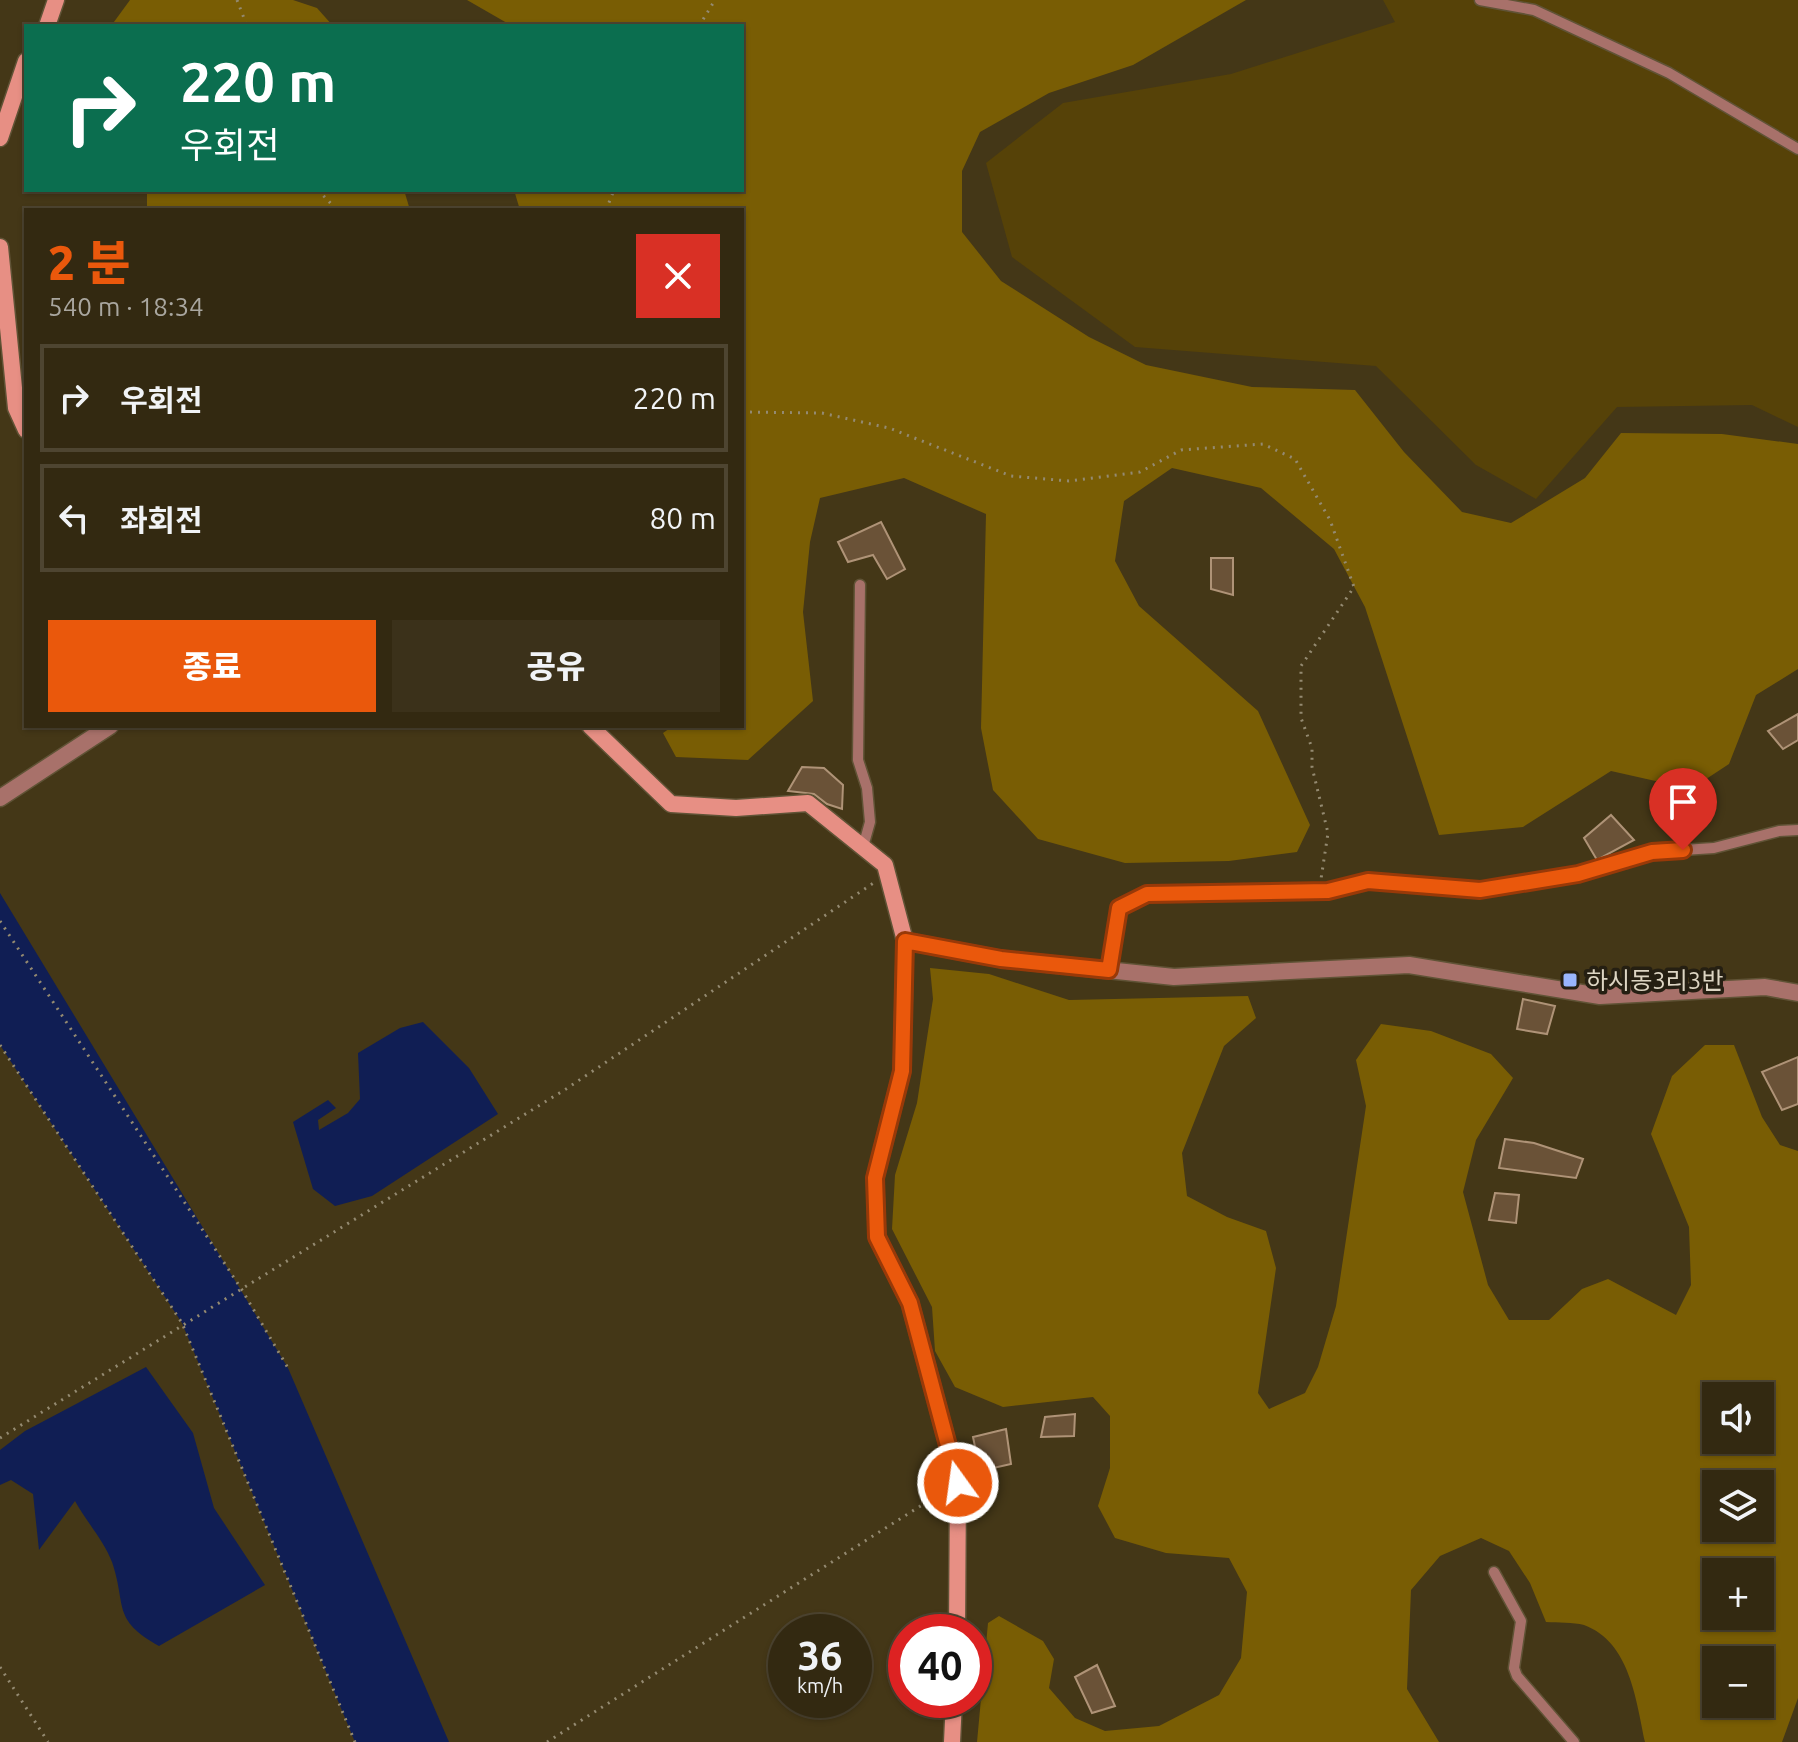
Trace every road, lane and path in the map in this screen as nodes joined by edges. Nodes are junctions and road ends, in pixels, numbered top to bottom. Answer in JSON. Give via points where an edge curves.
{"nodes":[{"id":1,"x":56,"y":0,"type":"edge"},
{"id":2,"x":237,"y":0,"type":"edge"},
{"id":3,"x":715,"y":0,"type":"edge"},
{"id":4,"x":1480,"y":0,"type":"edge"},
{"id":5,"x":48,"y":24,"type":"edge"},
{"id":6,"x":246,"y":24,"type":"edge"},
{"id":7,"x":700,"y":24,"type":"edge"},
{"id":8,"x":24,"y":67,"type":"edge"},
{"id":9,"x":0,"y":138,"type":"edge"},
{"id":10,"x":1798,"y":149,"type":"edge"},
{"id":11,"x":320,"y":192,"type":"edge"},
{"id":12,"x":335,"y":208,"type":"edge"},
{"id":13,"x":0,"y":247,"type":"edge"},
{"id":14,"x":744,"y":412,"type":"edge"},
{"id":15,"x":24,"y":426,"type":"edge"},
{"id":16,"x":860,"y":585,"type":"dead end"},
{"id":17,"x":107,"y":728,"type":"edge"},
{"id":18,"x":592,"y":728,"type":"edge"},
{"id":19,"x":0,"y":798,"type":"edge"},
{"id":20,"x":1798,"y":830,"type":"edge"},
{"id":21,"x":863,"y":847,"type":"junction"},
{"id":22,"x":887,"y":874,"type":"junction"},
{"id":23,"x":1315,"y":891,"type":"junction"},
{"id":24,"x":0,"y":921,"type":"edge"},
{"id":25,"x":905,"y":941,"type":"junction"},
{"id":26,"x":1109,"y":970,"type":"junction"},
{"id":27,"x":1798,"y":993,"type":"edge"},
{"id":28,"x":0,"y":1045,"type":"edge"},
{"id":29,"x":242,"y":1290,"type":"junction"},
{"id":30,"x":182,"y":1323,"type":"junction"},
{"id":31,"x":288,"y":1368,"type":"dead end"},
{"id":32,"x":0,"y":1438,"type":"edge"},
{"id":33,"x":958,"y":1483,"type":"junction"},
{"id":34,"x":1494,"y":1572,"type":"dead end"},
{"id":35,"x":957,"y":1614,"type":"edge"},
{"id":36,"x":0,"y":1667,"type":"edge"},
{"id":37,"x":953,"y":1718,"type":"edge"},
{"id":38,"x":48,"y":1742,"type":"edge"},
{"id":39,"x":355,"y":1742,"type":"edge"},
{"id":40,"x":547,"y":1742,"type":"edge"},
{"id":41,"x":952,"y":1742,"type":"edge"},
{"id":42,"x":1574,"y":1742,"type":"edge"}],
"edges":[{"from":1,"to":5,"type":"street"},
{"from":2,"to":6,"type":"path"},
{"from":3,"to":7,"type":"path"},
{"from":4,"to":10,"type":"lane","via":[[1534,10],[1656,66]]},
{"from":8,"to":9,"type":"street"},
{"from":11,"to":12,"type":"path"},
{"from":13,"to":15,"type":"street","via":[[16,408]]},
{"from":14,"to":23,"type":"path","via":[[822,413],[889,428],[1011,476],[1069,481],[1140,472],[1181,450],[1263,444],[1295,459],[1330,520],[1354,587],[1301,666],[1301,718],[1328,833],[1324,871]]},
{"from":16,"to":21,"type":"lane","via":[[858,760],[870,822]]},
{"from":17,"to":19,"type":"street"},
{"from":18,"to":21,"type":"street","via":[[671,804],[736,808],[808,803]]},
{"from":20,"to":23,"type":"lane","via":[[1714,848],[1652,852],[1578,874],[1480,890],[1368,881]]},
{"from":21,"to":22,"type":"street","via":[[885,865]]},
{"from":22,"to":25,"type":"street"},
{"from":22,"to":29,"type":"path","via":[[566,1089]]},
{"from":23,"to":26,"type":"lane","via":[[1147,894],[1119,908]]},
{"from":24,"to":29,"type":"path"},
{"from":25,"to":26,"type":"street","via":[[1001,959]]},
{"from":25,"to":33,"type":"street","via":[[902,1071],[875,1178],[877,1237],[910,1303]]},
{"from":26,"to":27,"type":"street","via":[[1174,977],[1409,965],[1600,996],[1765,987]]},
{"from":28,"to":30,"type":"path"},
{"from":29,"to":30,"type":"path"},
{"from":29,"to":31,"type":"path"},
{"from":30,"to":32,"type":"path"},
{"from":30,"to":39,"type":"path"},
{"from":33,"to":35,"type":"street"},
{"from":33,"to":40,"type":"path"},
{"from":34,"to":42,"type":"lane","via":[[1521,1621],[1517,1676]]},
{"from":36,"to":38,"type":"path"},
{"from":37,"to":41,"type":"street"}]}
